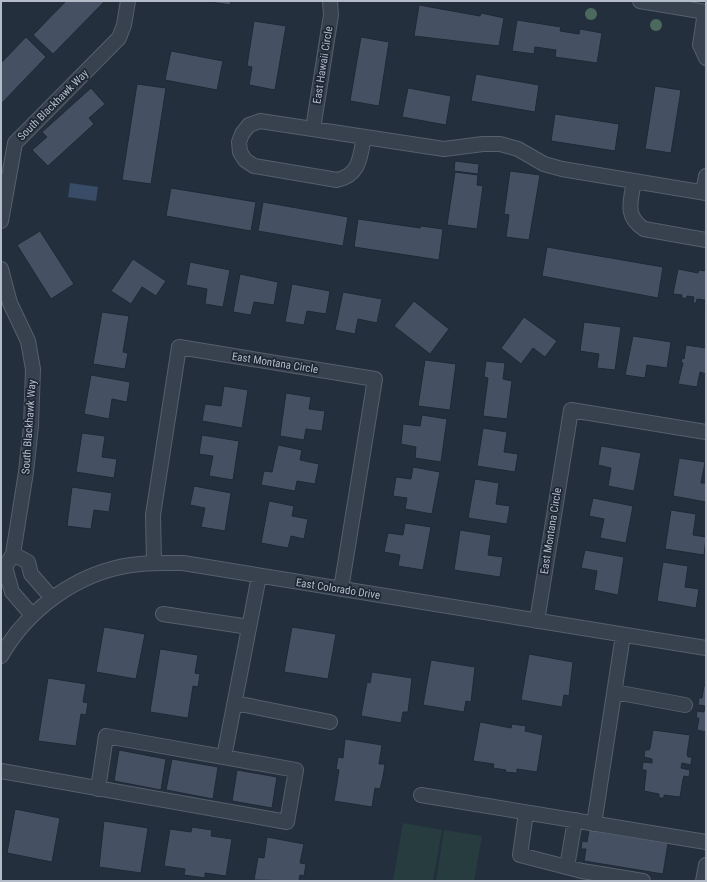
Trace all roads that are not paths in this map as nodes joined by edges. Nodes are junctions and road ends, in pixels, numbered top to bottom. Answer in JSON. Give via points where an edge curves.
{"nodes":[{"id":1,"x":128,"y":1,"type":"edge"},
{"id":2,"x":330,"y":1,"type":"edge"},
{"id":3,"x":640,"y":1,"type":"edge"},
{"id":4,"x":706,"y":12,"type":"edge"},
{"id":5,"x":706,"y":58,"type":"edge"},
{"id":6,"x":313,"y":129,"type":"junction"},
{"id":7,"x":364,"y":137,"type":"junction"},
{"id":8,"x":706,"y":176,"type":"edge"},
{"id":9,"x":634,"y":181,"type":"junction"},
{"id":10,"x":705,"y":193,"type":"edge"},
{"id":11,"x":1,"y":221,"type":"edge"},
{"id":12,"x":706,"y":240,"type":"edge"},
{"id":13,"x":1,"y":269,"type":"edge"},
{"id":14,"x":6,"y":302,"type":"edge"},
{"id":15,"x":706,"y":432,"type":"edge"},
{"id":16,"x":7,"y":555,"type":"edge"},
{"id":17,"x":154,"y":562,"type":"junction"},
{"id":18,"x":259,"y":576,"type":"junction"},
{"id":19,"x":341,"y":589,"type":"junction"},
{"id":20,"x":52,"y":598,"type":"junction"},
{"id":21,"x":164,"y":614,"type":"dead end"},
{"id":22,"x":32,"y":615,"type":"junction"},
{"id":23,"x":536,"y":621,"type":"junction"},
{"id":24,"x":249,"y":627,"type":"junction"},
{"id":25,"x":623,"y":635,"type":"junction"},
{"id":26,"x":706,"y":648,"type":"edge"},
{"id":27,"x":1,"y":656,"type":"edge"},
{"id":28,"x":615,"y":692,"type":"junction"},
{"id":29,"x":235,"y":703,"type":"junction"},
{"id":30,"x":685,"y":705,"type":"dead end"},
{"id":31,"x":330,"y":722,"type":"dead end"},
{"id":32,"x":224,"y":757,"type":"junction"},
{"id":33,"x":1,"y":772,"type":"edge"},
{"id":34,"x":98,"y":789,"type":"junction"},
{"id":35,"x":421,"y":795,"type":"dead end"},
{"id":36,"x":526,"y":813,"type":"junction"},
{"id":37,"x":575,"y":820,"type":"junction"},
{"id":38,"x":594,"y":824,"type":"junction"},
{"id":39,"x":706,"y":842,"type":"edge"},
{"id":40,"x":706,"y":865,"type":"edge"},
{"id":41,"x":567,"y":867,"type":"junction"},
{"id":42,"x":643,"y":881,"type":"edge"},
{"id":43,"x":703,"y":881,"type":"edge"}],
"edges":[{"from":1,"to":11,"type":"street","name":"South Blackhawk Way","via":[[119,38],[14,143]]},
{"from":2,"to":6,"type":"street","name":"East Hawaii Circle","via":[[331,15]]},
{"from":3,"to":4,"type":"street"},
{"from":4,"to":5,"type":"street","via":[[700,45]]},
{"from":6,"to":7,"type":"street"},
{"from":6,"to":7,"type":"street","via":[[260,121],[249,125],[242,134],[239,142],[240,152],[245,160],[254,166],[337,180],[354,172],[359,162]]},
{"from":7,"to":9,"type":"street","via":[[444,149],[500,144],[518,149],[544,164],[562,169]]},
{"from":8,"to":10,"type":"street"},
{"from":9,"to":10,"type":"street"},
{"from":9,"to":12,"type":"street","via":[[630,209],[631,217],[636,224],[644,229]]},
{"from":13,"to":14,"type":"street","name":"South Blackhawk Way"},
{"from":14,"to":16,"type":"street","name":"South Blackhawk Way","via":[[28,341],[34,369],[27,465]]},
{"from":15,"to":23,"type":"street","name":"East Montana Circle","via":[[571,410]]},
{"from":16,"to":20,"type":"street","via":[[28,562],[31,574]]},
{"from":16,"to":22,"type":"street","name":"South Blackhawk Way","via":[[5,567],[12,592]]},
{"from":17,"to":18,"type":"street","name":"East Colorado Drive"},
{"from":17,"to":19,"type":"street","name":"East Montana Circle","via":[[153,515],[179,347],[375,379]]},
{"from":17,"to":20,"type":"street","name":"East Colorado Drive","via":[[102,572],[76,583]]},
{"from":18,"to":19,"type":"street","name":"East Colorado Drive"},
{"from":18,"to":24,"type":"street"},
{"from":19,"to":23,"type":"street","name":"East Colorado Drive"},
{"from":20,"to":22,"type":"street","name":"East Colorado Drive"},
{"from":21,"to":24,"type":"street"},
{"from":22,"to":27,"type":"street","name":"East Colorado Drive"},
{"from":23,"to":25,"type":"street","name":"East Colorado Drive"},
{"from":24,"to":29,"type":"street"},
{"from":25,"to":26,"type":"street","name":"East Colorado Drive"},
{"from":25,"to":28,"type":"street"},
{"from":28,"to":30,"type":"street"},
{"from":28,"to":38,"type":"street"},
{"from":29,"to":31,"type":"street"},
{"from":29,"to":32,"type":"street"},
{"from":32,"to":34,"type":"street","via":[[106,736]]},
{"from":32,"to":34,"type":"street","via":[[296,770],[287,822]]},
{"from":33,"to":34,"type":"street"},
{"from":35,"to":36,"type":"street"},
{"from":36,"to":37,"type":"street"},
{"from":36,"to":41,"type":"street","via":[[520,855]]},
{"from":37,"to":38,"type":"street"},
{"from":37,"to":41,"type":"street"},
{"from":38,"to":39,"type":"street"},
{"from":40,"to":43,"type":"street"},
{"from":41,"to":42,"type":"street"}]}
